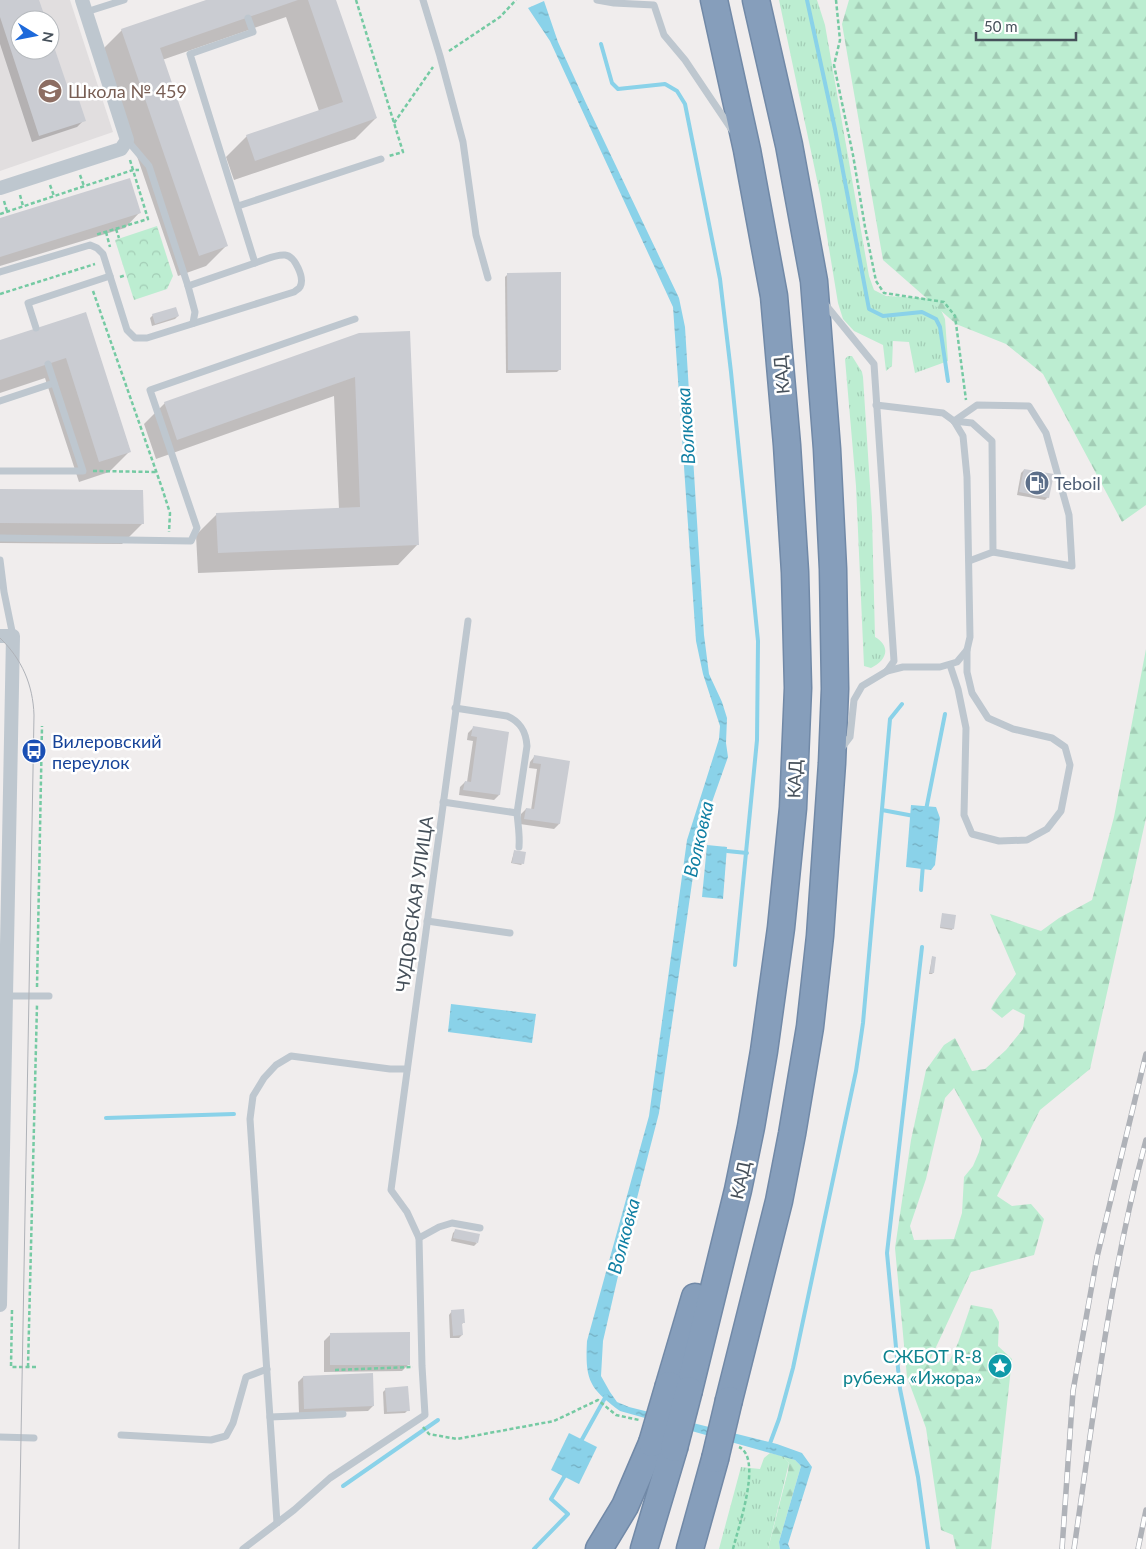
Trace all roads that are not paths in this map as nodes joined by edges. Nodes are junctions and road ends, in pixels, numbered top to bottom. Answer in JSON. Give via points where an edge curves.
{"nodes":[{"id":1,"x":124,"y":0,"type":"edge"},
{"id":2,"x":423,"y":0,"type":"edge"},
{"id":3,"x":597,"y":0,"type":"edge"},
{"id":4,"x":714,"y":0,"type":"edge"},
{"id":5,"x":756,"y":0,"type":"edge"},
{"id":6,"x":84,"y":6,"type":"edge"},
{"id":7,"x":248,"y":18,"type":"dead end"},
{"id":8,"x":126,"y":140,"type":"junction"},
{"id":9,"x":747,"y":150,"type":"junction"},
{"id":10,"x":381,"y":159,"type":"road end"},
{"id":11,"x":1,"y":193,"type":"edge"},
{"id":12,"x":238,"y":206,"type":"junction"},
{"id":13,"x":255,"y":263,"type":"junction"},
{"id":14,"x":0,"y":272,"type":"edge"},
{"id":15,"x":110,"y":276,"type":"junction"},
{"id":16,"x":488,"y":278,"type":"dead end"},
{"id":17,"x":814,"y":282,"type":"junction"},
{"id":18,"x":188,"y":286,"type":"junction"},
{"id":19,"x":355,"y":320,"type":"dead end"},
{"id":20,"x":193,"y":323,"type":"junction"},
{"id":21,"x":36,"y":328,"type":"dead end"},
{"id":22,"x":48,"y":364,"type":"dead end"},
{"id":23,"x":54,"y":384,"type":"junction"},
{"id":24,"x":0,"y":401,"type":"edge"},
{"id":25,"x":876,"y":405,"type":"junction"},
{"id":26,"x":954,"y":421,"type":"junction"},
{"id":27,"x":0,"y":471,"type":"edge"},
{"id":28,"x":0,"y":538,"type":"edge"},
{"id":29,"x":993,"y":552,"type":"junction"},
{"id":30,"x":0,"y":560,"type":"edge"},
{"id":31,"x":968,"y":561,"type":"junction"},
{"id":32,"x":468,"y":621,"type":"dead end"},
{"id":33,"x":7,"y":636,"type":"edge"},
{"id":34,"x":967,"y":650,"type":"junction"},
{"id":35,"x":950,"y":665,"type":"junction"},
{"id":36,"x":887,"y":671,"type":"junction"},
{"id":37,"x":455,"y":708,"type":"junction"},
{"id":38,"x":832,"y":762,"type":"junction"},
{"id":39,"x":5,"y":795,"type":"edge"},
{"id":40,"x":443,"y":802,"type":"junction"},
{"id":41,"x":517,"y":813,"type":"junction"},
{"id":42,"x":519,"y":847,"type":"dead end"},
{"id":43,"x":427,"y":920,"type":"junction"},
{"id":44,"x":510,"y":933,"type":"dead end"},
{"id":45,"x":49,"y":996,"type":"dead end"},
{"id":46,"x":3,"y":997,"type":"edge"},
{"id":47,"x":407,"y":1069,"type":"junction"},
{"id":48,"x":2,"y":1079,"type":"edge"},
{"id":49,"x":1,"y":1169,"type":"edge"},
{"id":50,"x":480,"y":1228,"type":"dead end"},
{"id":51,"x":419,"y":1238,"type":"junction"},
{"id":52,"x":0,"y":1305,"type":"edge"},
{"id":53,"x":267,"y":1368,"type":"junction"},
{"id":54,"x":342,"y":1414,"type":"dead end"},
{"id":55,"x":270,"y":1417,"type":"junction"},
{"id":56,"x":121,"y":1435,"type":"dead end"},
{"id":57,"x":0,"y":1437,"type":"edge"},
{"id":58,"x":34,"y":1438,"type":"dead end"},
{"id":59,"x":663,"y":1445,"type":"junction"},
{"id":60,"x":277,"y":1523,"type":"junction"},
{"id":61,"x":243,"y":1549,"type":"edge"},
{"id":62,"x":599,"y":1549,"type":"edge"},
{"id":63,"x":644,"y":1549,"type":"edge"},
{"id":64,"x":690,"y":1549,"type":"edge"}],
"edges":[{"from":1,"to":6,"type":"lane"},
{"from":2,"to":16,"type":"lane","via":[[463,142],[476,235]]},
{"from":3,"to":9,"type":"lane","via":[[654,5],[664,35]]},
{"from":4,"to":9,"type":"highway","name":"КАД"},
{"from":5,"to":17,"type":"highway","name":"КАД","via":[[789,145]]},
{"from":6,"to":8,"type":"street"},
{"from":7,"to":12,"type":"lane","via":[[252,32],[190,54]]},
{"from":8,"to":11,"type":"street","via":[[121,149]]},
{"from":8,"to":18,"type":"lane","via":[[149,166]]},
{"from":9,"to":59,"type":"highway","name":"КАД","bridge":true,"via":[[774,296],[787,445],[798,688],[793,808],[781,928],[751,1127],[725,1245]]},
{"from":10,"to":12,"type":"lane"},
{"from":12,"to":13,"type":"lane"},
{"from":13,"to":18,"type":"lane"},
{"from":13,"to":20,"type":"lane","via":[[288,255],[296,262],[301,286],[294,292]]},
{"from":14,"to":15,"type":"lane","via":[[90,245],[103,254]]},
{"from":15,"to":20,"type":"lane","via":[[128,330],[135,338],[147,338]]},
{"from":15,"to":21,"type":"lane","via":[[28,303]]},
{"from":17,"to":25,"type":"lane","via":[[827,309],[874,364]]},
{"from":17,"to":38,"type":"highway","name":"КАД","via":[[833,569],[835,689]]},
{"from":18,"to":20,"type":"lane","via":[[195,312]]},
{"from":19,"to":28,"type":"lane","via":[[150,390],[198,528],[191,541]]},
{"from":22,"to":23,"type":"lane"},
{"from":23,"to":24,"type":"lane"},
{"from":23,"to":27,"type":"lane","via":[[83,471]]},
{"from":25,"to":26,"type":"lane","via":[[943,413]]},
{"from":25,"to":36,"type":"lane","via":[[894,661]]},
{"from":26,"to":29,"type":"lane","via":[[972,423],[992,441]]},
{"from":26,"to":29,"type":"lane","via":[[977,405],[1030,406],[1046,433],[1069,515],[1072,566]]},
{"from":26,"to":31,"type":"lane","via":[[964,444]]},
{"from":29,"to":31,"type":"lane"},
{"from":30,"to":33,"type":"lane"},
{"from":31,"to":34,"type":"lane","via":[[970,637]]},
{"from":32,"to":37,"type":"lane","name":"ЧУДОВСКАЯ УЛИЦА"},
{"from":33,"to":39,"type":"street"},
{"from":34,"to":35,"type":"lane"},
{"from":34,"to":35,"type":"lane","via":[[967,672],[972,693],[988,718],[1013,729],[1052,738],[1065,747],[1070,765],[1061,811],[1047,829],[1027,840],[999,841],[972,834],[964,815],[966,728]]},
{"from":35,"to":36,"type":"lane"},
{"from":36,"to":38,"type":"lane","via":[[862,686],[854,700],[850,738]]},
{"from":37,"to":40,"type":"lane","name":"ЧУДОВСКАЯ УЛИЦА"},
{"from":37,"to":41,"type":"lane","via":[[508,716],[522,726],[527,746]]},
{"from":38,"to":64,"type":"highway","name":"КАД","bridge":true,"via":[[820,936],[807,1047],[792,1134],[779,1200]]},
{"from":39,"to":46,"type":"street"},
{"from":40,"to":41,"type":"lane"},
{"from":40,"to":43,"type":"lane","name":"ЧУДОВСКАЯ УЛИЦА"},
{"from":41,"to":42,"type":"lane"},
{"from":43,"to":44,"type":"lane"},
{"from":43,"to":47,"type":"lane","name":"ЧУДОВСКАЯ УЛИЦА"},
{"from":45,"to":46,"type":"lane"},
{"from":46,"to":48,"type":"street"},
{"from":47,"to":51,"type":"lane","name":"ЧУДОВСКАЯ УЛИЦА","via":[[391,1190],[407,1212]]},
{"from":47,"to":53,"type":"lane","via":[[291,1056],[276,1065],[253,1096],[250,1119]]},
{"from":48,"to":49,"type":"street"},
{"from":49,"to":52,"type":"street"},
{"from":50,"to":51,"type":"lane","via":[[452,1223],[439,1226]]},
{"from":51,"to":60,"type":"lane","via":[[425,1415],[330,1478]]},
{"from":53,"to":55,"type":"lane"},
{"from":53,"to":56,"type":"lane","via":[[246,1377],[226,1436],[211,1440]]},
{"from":54,"to":55,"type":"lane"},
{"from":55,"to":60,"type":"lane"},
{"from":57,"to":58,"type":"lane"},
{"from":59,"to":62,"type":"highway"},
{"from":59,"to":63,"type":"highway","name":"КАД"},
{"from":60,"to":61,"type":"lane"}]}
